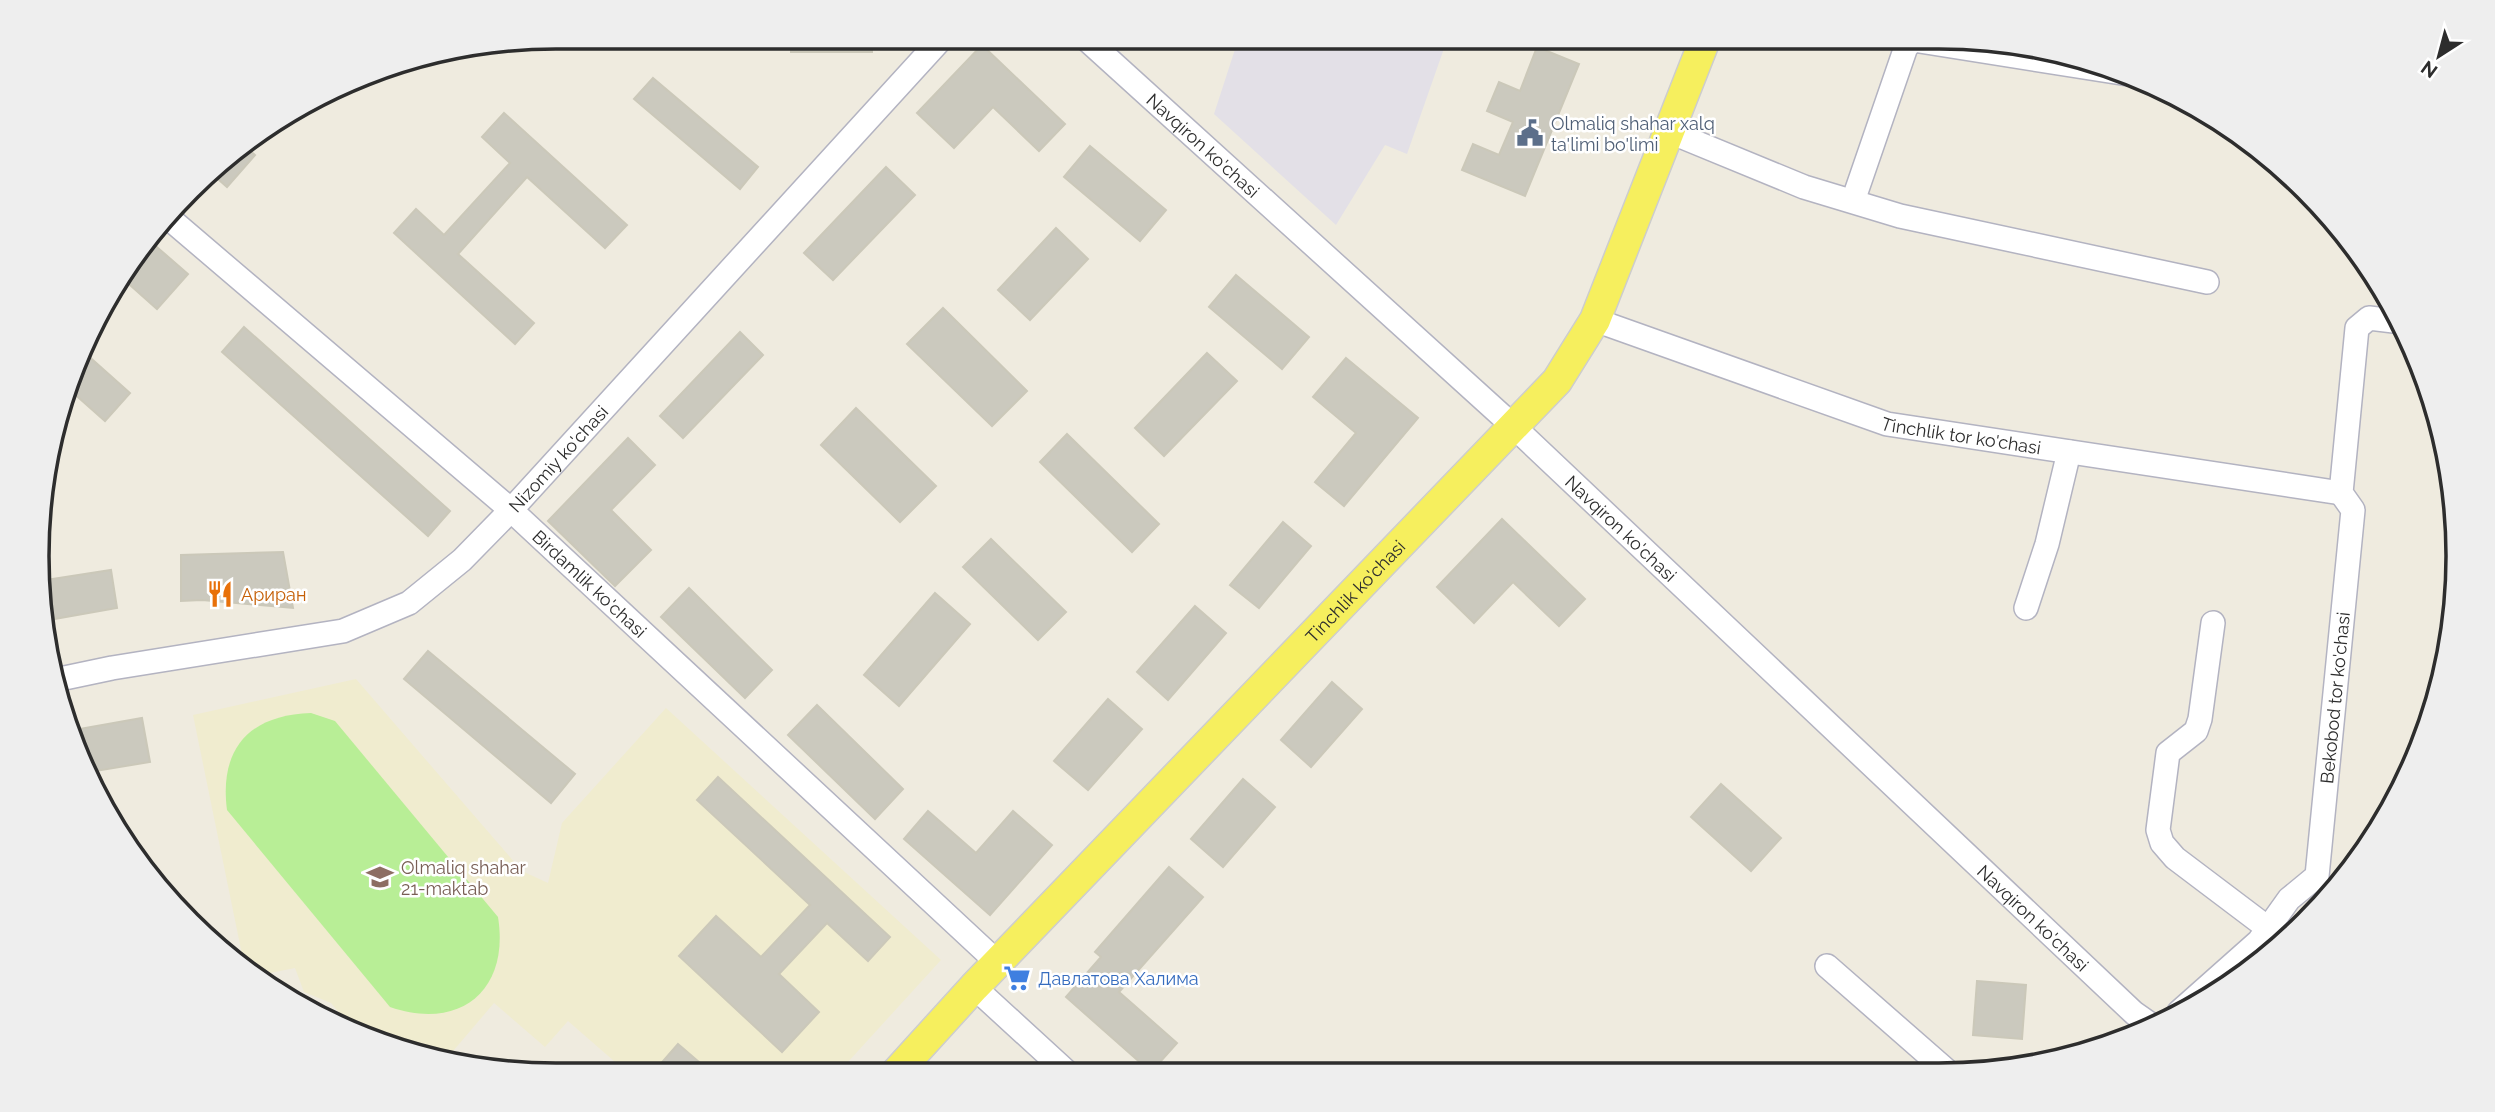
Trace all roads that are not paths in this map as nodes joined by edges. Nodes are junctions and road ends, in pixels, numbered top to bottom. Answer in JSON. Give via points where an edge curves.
{"nodes":[{"id":1,"x":932,"y":49,"type":"edge"},
{"id":2,"x":1097,"y":49,"type":"edge"},
{"id":3,"x":1701,"y":49,"type":"edge"},
{"id":4,"x":1905,"y":49,"type":"edge"},
{"id":5,"x":1982,"y":51,"type":"edge"},
{"id":6,"x":2051,"y":62,"type":"edge"},
{"id":7,"x":1668,"y":131,"type":"junction"},
{"id":8,"x":1853,"y":201,"type":"junction"},
{"id":9,"x":174,"y":223,"type":"edge"},
{"id":10,"x":2207,"y":282,"type":"dead end"},
{"id":11,"x":1595,"y":320,"type":"junction"},
{"id":12,"x":2388,"y":320,"type":"edge"},
{"id":13,"x":1512,"y":425,"type":"junction"},
{"id":14,"x":2069,"y":452,"type":"junction"},
{"id":15,"x":2342,"y":494,"type":"junction"},
{"id":16,"x":511,"y":510,"type":"junction"},
{"id":17,"x":2026,"y":608,"type":"dead end"},
{"id":18,"x":2213,"y":623,"type":"dead end"},
{"id":19,"x":64,"y":678,"type":"edge"},
{"id":20,"x":2269,"y":929,"type":"junction"},
{"id":21,"x":998,"y":963,"type":"junction"},
{"id":22,"x":1827,"y":966,"type":"dead end"},
{"id":23,"x":2207,"y":986,"type":"edge"},
{"id":24,"x":974,"y":988,"type":"junction"},
{"id":25,"x":2143,"y":1020,"type":"edge"},
{"id":26,"x":905,"y":1063,"type":"edge"},
{"id":27,"x":1057,"y":1063,"type":"edge"},
{"id":28,"x":1938,"y":1063,"type":"edge"}],
"edges":[{"from":1,"to":16,"type":"street","name":"Nizomiy ko'chasi"},
{"from":2,"to":13,"type":"street","name":"Navqiron ko'chasi"},
{"from":3,"to":7,"type":"main road","name":"Tinchlik ko'chasi"},
{"from":4,"to":8,"type":"street"},
{"from":5,"to":6,"type":"street"},
{"from":7,"to":8,"type":"street","via":[[1804,187]]},
{"from":7,"to":11,"type":"main road","name":"Tinchlik ko'chasi"},
{"from":8,"to":10,"type":"street","via":[[1900,216]]},
{"from":9,"to":16,"type":"street","name":"Birdamlik ko'chasi"},
{"from":11,"to":13,"type":"main road","name":"Tinchlik ko'chasi","via":[[1556,382]]},
{"from":11,"to":14,"type":"street","name":"Tinchlik tor ko'chasi","via":[[1887,424]]},
{"from":12,"to":15,"type":"street","name":"Bekobod tor ko'chasi","via":[[2369,318],[2357,328]]},
{"from":13,"to":21,"type":"main road","name":"Tinchlik ko'chasi"},
{"from":13,"to":25,"type":"street","name":"Navqiron ko'chasi"},
{"from":14,"to":15,"type":"street","name":"Tinchlik tor ko'chasi"},
{"from":14,"to":17,"type":"street"},
{"from":15,"to":20,"type":"street","name":"Bekobod tor ko'chasi","via":[[2353,510],[2317,876],[2289,899]]},
{"from":16,"to":19,"type":"street","name":"Nizomiy ko'chasi","via":[[462,560],[409,603],[343,631]]},
{"from":16,"to":21,"type":"street","name":"Birdamlik ko'chasi"},
{"from":18,"to":20,"type":"street","via":[[2200,719],[2196,731],[2168,754],[2158,830],[2175,858]]},
{"from":20,"to":23,"type":"street","name":"Bekobod tor ko'chasi"},
{"from":21,"to":24,"type":"main road","name":"Tinchlik ko'chasi"},
{"from":22,"to":28,"type":"street"},
{"from":24,"to":26,"type":"main road","name":"Tinchlik ko'chasi"},
{"from":24,"to":27,"type":"street"}]}
